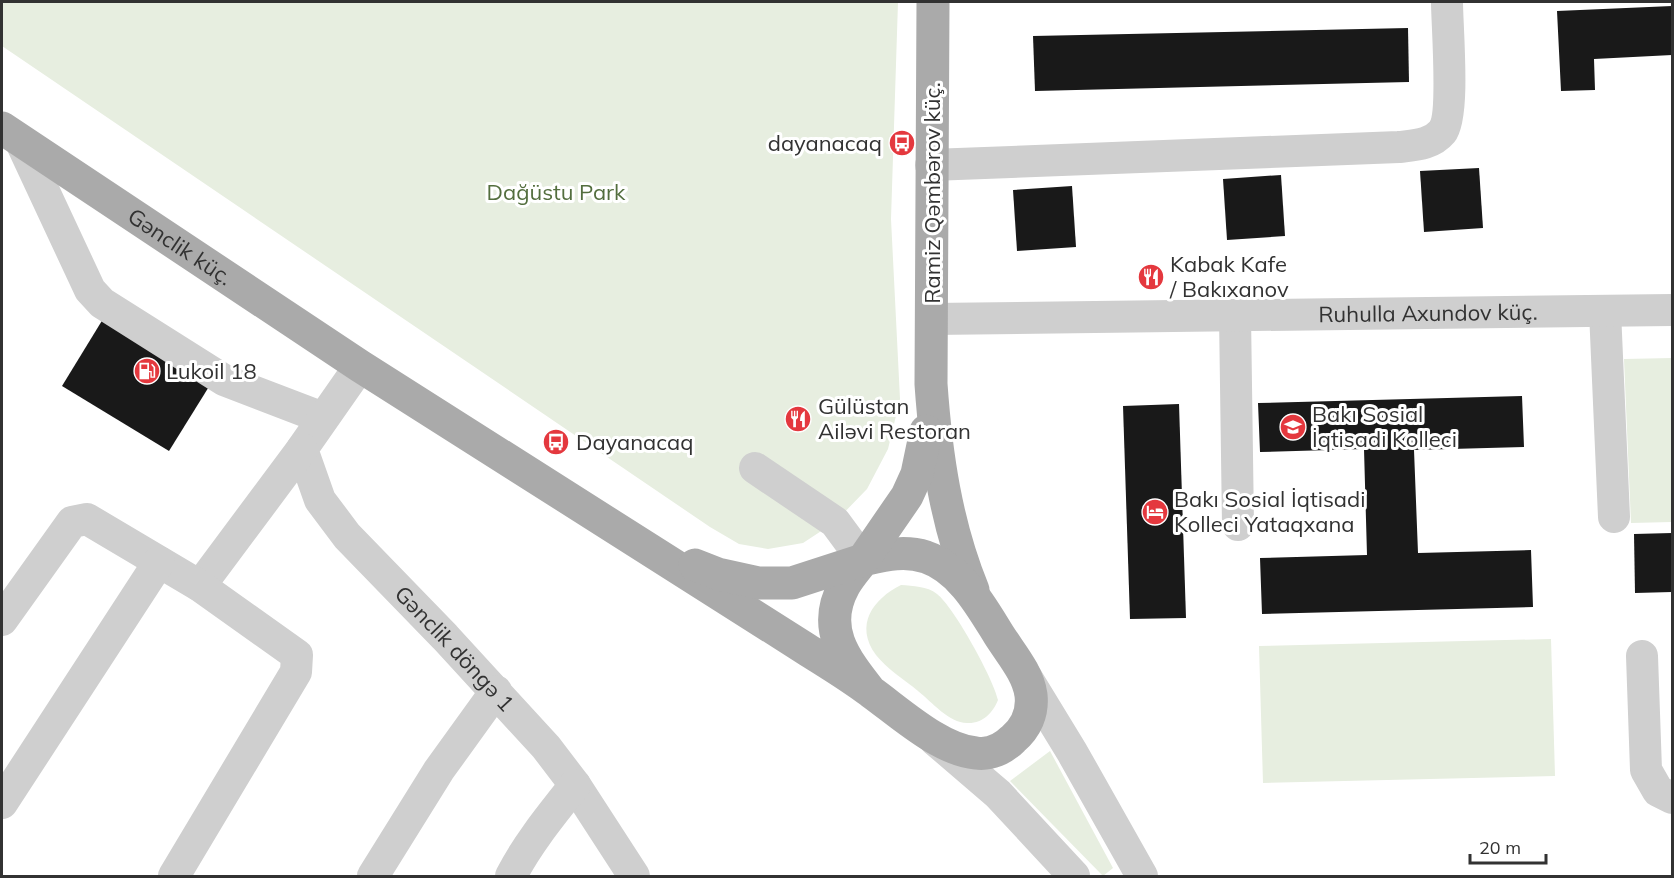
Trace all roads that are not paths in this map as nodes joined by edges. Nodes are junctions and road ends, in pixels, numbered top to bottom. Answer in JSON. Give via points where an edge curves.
{"nodes":[{"id":1,"x":933,"y":2,"type":"edge"},
{"id":2,"x":1447,"y":2,"type":"edge"},
{"id":3,"x":11,"y":134,"type":"edge"},
{"id":4,"x":931,"y":165,"type":"junction"},
{"id":5,"x":1672,"y":310,"type":"edge"},
{"id":6,"x":1605,"y":311,"type":"junction"},
{"id":7,"x":1235,"y":315,"type":"junction"},
{"id":8,"x":932,"y":319,"type":"junction"},
{"id":9,"x":360,"y":366,"type":"junction"},
{"id":10,"x":931,"y":384,"type":"junction"},
{"id":11,"x":323,"y":418,"type":"junction"},
{"id":12,"x":302,"y":449,"type":"junction"},
{"id":13,"x":755,"y":468,"type":"dead end"},
{"id":14,"x":1614,"y":517,"type":"dead end"},
{"id":15,"x":1238,"y":525,"type":"dead end"},
{"id":16,"x":619,"y":532,"type":"junction"},
{"id":17,"x":864,"y":560,"type":"junction"},
{"id":18,"x":159,"y":562,"type":"junction"},
{"id":19,"x":200,"y":586,"type":"junction"},
{"id":20,"x":978,"y":600,"type":"junction"},
{"id":21,"x":2,"y":620,"type":"edge"},
{"id":22,"x":1642,"y":656,"type":"dead end"},
{"id":23,"x":1022,"y":669,"type":"junction"},
{"id":24,"x":496,"y":691,"type":"junction"},
{"id":25,"x":870,"y":691,"type":"junction"},
{"id":26,"x":930,"y":735,"type":"junction"},
{"id":27,"x":575,"y":785,"type":"junction"},
{"id":28,"x":1672,"y":798,"type":"edge"},
{"id":29,"x":2,"y":803,"type":"edge"},
{"id":30,"x":629,"y":874,"type":"edge"},
{"id":31,"x":174,"y":876,"type":"edge"},
{"id":32,"x":374,"y":876,"type":"edge"},
{"id":33,"x":511,"y":876,"type":"edge"},
{"id":34,"x":1074,"y":876,"type":"edge"},
{"id":35,"x":1142,"y":876,"type":"edge"}],
"edges":[{"from":1,"to":4,"type":"main road","name":"Ramiz Qəmbərov küç."},
{"from":2,"to":4,"type":"street","via":[[1449,110],[1443,131],[1426,144]]},
{"from":3,"to":9,"type":"main road","name":"Gənclik küç."},
{"from":3,"to":11,"type":"street","via":[[90,291],[102,303],[224,380]]},
{"from":4,"to":8,"type":"main road","name":"Ramiz Qəmbərov küç."},
{"from":5,"to":6,"type":"street","name":"Ruhulla Axundov küç."},
{"from":6,"to":7,"type":"street","name":"Ruhulla Axundov küç."},
{"from":6,"to":14,"type":"street"},
{"from":7,"to":8,"type":"street","name":"Ruhulla Axundov küç."},
{"from":7,"to":15,"type":"street"},
{"from":8,"to":10,"type":"main road","name":"Ramiz Qəmbərov küç."},
{"from":9,"to":11,"type":"street"},
{"from":9,"to":16,"type":"main road","name":"Gənclik küç."},
{"from":10,"to":17,"type":"main road","via":[[916,474],[897,513]]},
{"from":10,"to":20,"type":"main road","via":[[940,473],[949,515]]},
{"from":11,"to":12,"type":"street"},
{"from":12,"to":19,"type":"street"},
{"from":12,"to":24,"type":"street","name":"Gənclik döngə 1","via":[[320,500],[347,536]]},
{"from":13,"to":17,"type":"street","via":[[835,522]]},
{"from":16,"to":17,"type":"main road","via":[[718,574],[759,583],[792,583]]},
{"from":16,"to":25,"type":"main road"},
{"from":17,"to":20,"type":"main road","via":[[899,552],[927,557],[954,574]]},
{"from":17,"to":25,"type":"main road","via":[[845,585],[837,603],[835,622],[837,640],[847,662]]},
{"from":18,"to":19,"type":"street"},
{"from":18,"to":21,"type":"street","via":[[87,519],[72,522]]},
{"from":18,"to":29,"type":"street"},
{"from":19,"to":31,"type":"street","via":[[297,655],[296,672]]},
{"from":20,"to":23,"type":"main road"},
{"from":22,"to":28,"type":"street","via":[[1646,770],[1658,791]]},
{"from":23,"to":26,"type":"main road","via":[[1031,694],[1031,712],[1022,732],[1007,745],[994,752],[976,753]]},
{"from":23,"to":35,"type":"street"},
{"from":24,"to":27,"type":"street","name":"Gənclik döngə 1"},
{"from":24,"to":32,"type":"street","via":[[439,770]]},
{"from":25,"to":26,"type":"main road"},
{"from":26,"to":34,"type":"street","via":[[998,794]]},
{"from":27,"to":30,"type":"street","name":"Gənclik döngə 1"},
{"from":27,"to":33,"type":"street"}]}
